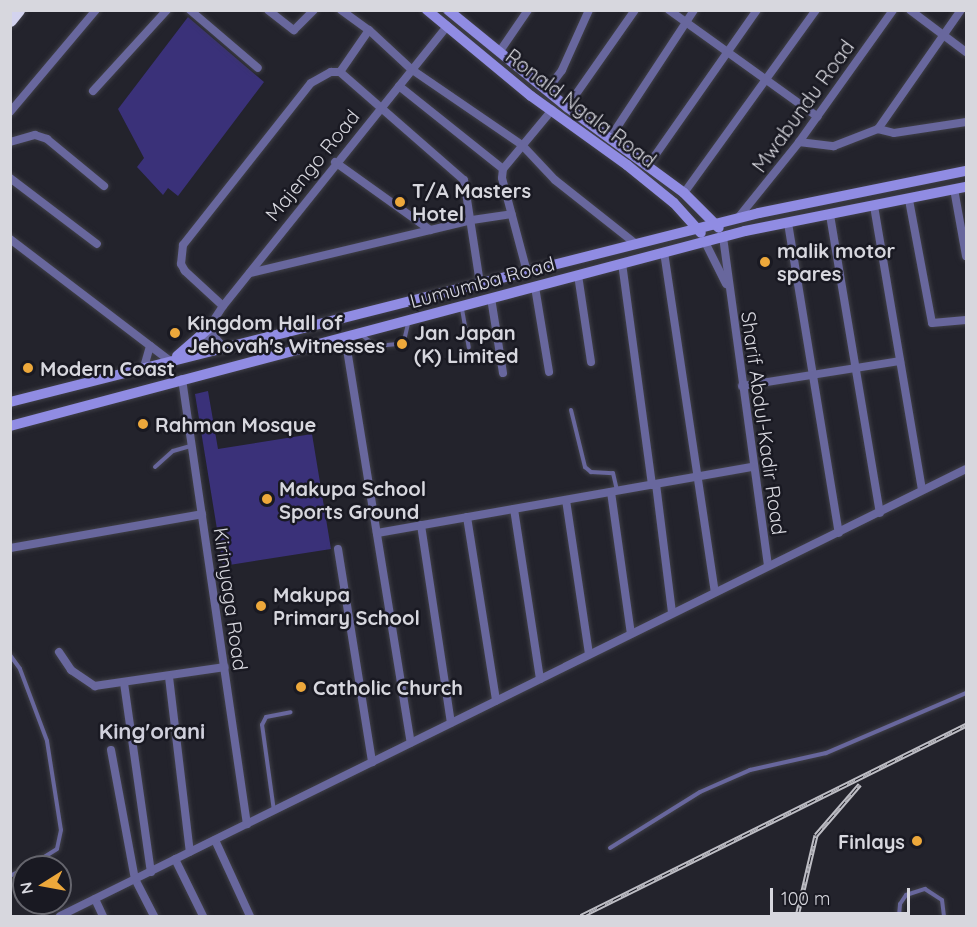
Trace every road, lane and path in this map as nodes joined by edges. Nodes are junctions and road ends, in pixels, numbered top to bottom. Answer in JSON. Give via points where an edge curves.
{"nodes":[{"id":1,"x":18,"y":10,"type":"edge"},
{"id":2,"x":96,"y":10,"type":"edge"},
{"id":3,"x":167,"y":10,"type":"edge"},
{"id":4,"x":190,"y":10,"type":"edge"},
{"id":5,"x":268,"y":10,"type":"edge"},
{"id":6,"x":314,"y":10,"type":"edge"},
{"id":7,"x":341,"y":10,"type":"edge"},
{"id":8,"x":427,"y":10,"type":"edge"},
{"id":9,"x":528,"y":10,"type":"edge"},
{"id":10,"x":590,"y":10,"type":"edge"},
{"id":11,"x":635,"y":10,"type":"edge"},
{"id":12,"x":669,"y":10,"type":"edge"},
{"id":13,"x":694,"y":10,"type":"edge"},
{"id":14,"x":757,"y":10,"type":"edge"},
{"id":15,"x":816,"y":10,"type":"edge"},
{"id":16,"x":892,"y":10,"type":"edge"},
{"id":17,"x":910,"y":10,"type":"edge"},
{"id":18,"x":961,"y":10,"type":"edge"},
{"id":19,"x":453,"y":12,"type":"edge"},
{"id":20,"x":10,"y":20,"type":"edge"},
{"id":21,"x":686,"y":22,"type":"junction"},
{"id":22,"x":447,"y":26,"type":"junction"},
{"id":23,"x":369,"y":30,"type":"junction"},
{"id":24,"x":946,"y":36,"type":"junction"},
{"id":25,"x":500,"y":51,"type":"junction"},
{"id":26,"x":727,"y":51,"type":"junction"},
{"id":27,"x":966,"y":52,"type":"edge"},
{"id":28,"x":258,"y":68,"type":"dead end"},
{"id":29,"x":411,"y":69,"type":"junction"},
{"id":30,"x":340,"y":72,"type":"junction"},
{"id":31,"x":766,"y":79,"type":"junction"},
{"id":32,"x":399,"y":86,"type":"junction"},
{"id":33,"x":547,"y":90,"type":"junction"},
{"id":34,"x":93,"y":91,"type":"dead end"},
{"id":35,"x":567,"y":106,"type":"junction"},
{"id":36,"x":380,"y":110,"type":"junction"},
{"id":37,"x":552,"y":110,"type":"junction"},
{"id":38,"x":10,"y":112,"type":"edge"},
{"id":39,"x":818,"y":117,"type":"junction"},
{"id":40,"x":966,"y":122,"type":"edge"},
{"id":41,"x":878,"y":129,"type":"junction"},
{"id":42,"x":610,"y":138,"type":"junction"},
{"id":43,"x":10,"y":142,"type":"edge"},
{"id":44,"x":799,"y":142,"type":"junction"},
{"id":45,"x":522,"y":145,"type":"junction"},
{"id":46,"x":335,"y":162,"type":"junction"},
{"id":47,"x":647,"y":167,"type":"junction"},
{"id":48,"x":503,"y":169,"type":"junction"},
{"id":49,"x":966,"y":171,"type":"edge"},
{"id":50,"x":10,"y":178,"type":"edge"},
{"id":51,"x":104,"y":186,"type":"dead end"},
{"id":52,"x":966,"y":187,"type":"edge"},
{"id":53,"x":954,"y":189,"type":"junction"},
{"id":54,"x":684,"y":193,"type":"junction"},
{"id":55,"x":909,"y":200,"type":"junction"},
{"id":56,"x":874,"y":206,"type":"junction"},
{"id":57,"x":512,"y":214,"type":"junction"},
{"id":58,"x":830,"y":215,"type":"junction"},
{"id":59,"x":738,"y":218,"type":"junction"},
{"id":60,"x":472,"y":220,"type":"junction"},
{"id":61,"x":788,"y":223,"type":"junction"},
{"id":62,"x":717,"y":224,"type":"junction"},
{"id":63,"x":699,"y":228,"type":"junction"},
{"id":64,"x":430,"y":230,"type":"junction"},
{"id":65,"x":723,"y":237,"type":"junction"},
{"id":66,"x":10,"y":238,"type":"edge"},
{"id":67,"x":705,"y":242,"type":"junction"},
{"id":68,"x":97,"y":244,"type":"dead end"},
{"id":69,"x":636,"y":244,"type":"junction"},
{"id":70,"x":664,"y":252,"type":"junction"},
{"id":71,"x":966,"y":256,"type":"edge"},
{"id":72,"x":622,"y":264,"type":"junction"},
{"id":73,"x":527,"y":272,"type":"junction"},
{"id":74,"x":249,"y":273,"type":"junction"},
{"id":75,"x":578,"y":275,"type":"junction"},
{"id":76,"x":480,"y":283,"type":"junction"},
{"id":77,"x":727,"y":285,"type":"junction"},
{"id":78,"x":535,"y":287,"type":"junction"},
{"id":79,"x":490,"y":298,"type":"junction"},
{"id":80,"x":461,"y":305,"type":"junction"},
{"id":81,"x":223,"y":306,"type":"junction"},
{"id":82,"x":409,"y":320,"type":"junction"},
{"id":83,"x":966,"y":320,"type":"edge"},
{"id":84,"x":208,"y":329,"type":"junction"},
{"id":85,"x":360,"y":333,"type":"junction"},
{"id":86,"x":345,"y":337,"type":"junction"},
{"id":87,"x":150,"y":346,"type":"junction"},
{"id":88,"x":469,"y":347,"type":"dead end"},
{"id":89,"x":224,"y":348,"type":"junction"},
{"id":90,"x":203,"y":352,"type":"junction"},
{"id":91,"x":170,"y":360,"type":"junction"},
{"id":92,"x":900,"y":361,"type":"junction"},
{"id":93,"x":591,"y":362,"type":"dead end"},
{"id":94,"x":147,"y":366,"type":"junction"},
{"id":95,"x":857,"y":368,"type":"junction"},
{"id":96,"x":503,"y":372,"type":"dead end"},
{"id":97,"x":549,"y":372,"type":"dead end"},
{"id":98,"x":207,"y":374,"type":"junction"},
{"id":99,"x":813,"y":375,"type":"junction"},
{"id":100,"x":182,"y":380,"type":"junction"},
{"id":101,"x":742,"y":386,"type":"junction"},
{"id":102,"x":155,"y":387,"type":"junction"},
{"id":103,"x":10,"y":402,"type":"edge"},
{"id":104,"x":571,"y":410,"type":"dead end"},
{"id":105,"x":10,"y":426,"type":"edge"},
{"id":106,"x":192,"y":446,"type":"junction"},
{"id":107,"x":154,"y":467,"type":"dead end"},
{"id":108,"x":753,"y":467,"type":"junction"},
{"id":109,"x":966,"y":469,"type":"edge"},
{"id":110,"x":699,"y":476,"type":"junction"},
{"id":111,"x":654,"y":484,"type":"junction"},
{"id":112,"x":922,"y":490,"type":"junction"},
{"id":113,"x":614,"y":491,"type":"junction"},
{"id":114,"x":566,"y":500,"type":"junction"},
{"id":115,"x":514,"y":509,"type":"junction"},
{"id":116,"x":880,"y":513,"type":"junction"},
{"id":117,"x":202,"y":514,"type":"junction"},
{"id":118,"x":467,"y":517,"type":"junction"},
{"id":119,"x":421,"y":525,"type":"junction"},
{"id":120,"x":377,"y":533,"type":"junction"},
{"id":121,"x":839,"y":533,"type":"junction"},
{"id":122,"x":10,"y":548,"type":"edge"},
{"id":123,"x":338,"y":549,"type":"dead end"},
{"id":124,"x":768,"y":566,"type":"junction"},
{"id":125,"x":715,"y":592,"type":"junction"},
{"id":126,"x":672,"y":613,"type":"junction"},
{"id":127,"x":631,"y":634,"type":"junction"},
{"id":128,"x":59,"y":652,"type":"dead end"},
{"id":129,"x":589,"y":654,"type":"junction"},
{"id":130,"x":10,"y":655,"type":"edge"},
{"id":131,"x":225,"y":666,"type":"junction"},
{"id":132,"x":169,"y":677,"type":"junction"},
{"id":133,"x":540,"y":679,"type":"junction"},
{"id":134,"x":124,"y":683,"type":"junction"},
{"id":135,"x":966,"y":693,"type":"edge"},
{"id":136,"x":496,"y":700,"type":"junction"},
{"id":137,"x":291,"y":712,"type":"dead end"},
{"id":138,"x":451,"y":723,"type":"junction"},
{"id":139,"x":411,"y":743,"type":"junction"},
{"id":140,"x":111,"y":750,"type":"dead end"},
{"id":141,"x":372,"y":762,"type":"junction"},
{"id":142,"x":274,"y":811,"type":"junction"},
{"id":143,"x":247,"y":824,"type":"junction"},
{"id":144,"x":215,"y":840,"type":"junction"},
{"id":145,"x":610,"y":848,"type":"dead end"},
{"id":146,"x":190,"y":852,"type":"junction"},
{"id":147,"x":47,"y":855,"type":"edge"},
{"id":148,"x":176,"y":859,"type":"junction"},
{"id":149,"x":151,"y":872,"type":"junction"},
{"id":150,"x":135,"y":879,"type":"junction"},
{"id":151,"x":95,"y":899,"type":"junction"},
{"id":152,"x":60,"y":916,"type":"edge"},
{"id":153,"x":103,"y":916,"type":"edge"},
{"id":154,"x":154,"y":916,"type":"edge"},
{"id":155,"x":203,"y":916,"type":"edge"},
{"id":156,"x":250,"y":916,"type":"edge"},
{"id":157,"x":899,"y":916,"type":"edge"},
{"id":158,"x":944,"y":916,"type":"edge"}],
"edges":[{"from":1,"to":20,"type":"highway"},
{"from":2,"to":38,"type":"street"},
{"from":3,"to":34,"type":"street"},
{"from":4,"to":28,"type":"street"},
{"from":5,"to":6,"type":"street","via":[[294,30]]},
{"from":7,"to":23,"type":"street"},
{"from":8,"to":22,"type":"main road","name":"Ronald Ngala Road"},
{"from":9,"to":25,"type":"street"},
{"from":10,"to":33,"type":"street","via":[[562,70]]},
{"from":11,"to":35,"type":"street"},
{"from":12,"to":21,"type":"street"},
{"from":13,"to":21,"type":"street"},
{"from":14,"to":26,"type":"street"},
{"from":15,"to":31,"type":"street"},
{"from":16,"to":39,"type":"street","name":"Mwabundu Road"},
{"from":17,"to":24,"type":"street"},
{"from":18,"to":24,"type":"street"},
{"from":19,"to":25,"type":"main road","name":"Ronald Ngala Road"},
{"from":21,"to":26,"type":"street"},
{"from":21,"to":42,"type":"street"},
{"from":22,"to":29,"type":"street","name":"Majengo Road"},
{"from":22,"to":37,"type":"main road","name":"Ronald Ngala Road"},
{"from":23,"to":29,"type":"street"},
{"from":23,"to":30,"type":"street"},
{"from":24,"to":27,"type":"street"},
{"from":24,"to":41,"type":"street"},
{"from":25,"to":33,"type":"main road","name":"Ronald Ngala Road"},
{"from":26,"to":31,"type":"street"},
{"from":26,"to":47,"type":"street"},
{"from":29,"to":32,"type":"street","name":"Majengo Road"},
{"from":29,"to":45,"type":"street"},
{"from":30,"to":36,"type":"street"},
{"from":30,"to":81,"type":"street","via":[[323,74],[311,83],[183,244],[180,264]]},
{"from":31,"to":39,"type":"street"},
{"from":31,"to":54,"type":"street"},
{"from":32,"to":36,"type":"street","name":"Majengo Road"},
{"from":32,"to":48,"type":"street"},
{"from":33,"to":35,"type":"main road","name":"Ronald Ngala Road"},
{"from":35,"to":42,"type":"main road","name":"Ronald Ngala Road"},
{"from":36,"to":46,"type":"street","name":"Majengo Road"},
{"from":36,"to":60,"type":"street","via":[[464,180]]},
{"from":37,"to":45,"type":"street"},
{"from":37,"to":63,"type":"main road","name":"Ronald Ngala Road","via":[[627,165]]},
{"from":39,"to":44,"type":"street","name":"Mwabundu Road"},
{"from":40,"to":41,"type":"street","via":[[894,133]]},
{"from":41,"to":44,"type":"street","via":[[834,146]]},
{"from":42,"to":47,"type":"main road","name":"Ronald Ngala Road"},
{"from":43,"to":51,"type":"street","via":[[35,135],[47,139]]},
{"from":44,"to":59,"type":"street","name":"Mwabundu Road"},
{"from":45,"to":48,"type":"street"},
{"from":45,"to":69,"type":"street","via":[[555,180]]},
{"from":46,"to":64,"type":"street"},
{"from":46,"to":74,"type":"street","name":"Majengo Road"},
{"from":47,"to":54,"type":"main road","name":"Ronald Ngala Road"},
{"from":48,"to":57,"type":"street","via":[[501,178]]},
{"from":49,"to":59,"type":"main road","name":"Lumumba Road"},
{"from":50,"to":68,"type":"street"},
{"from":52,"to":53,"type":"main road","name":"Lumumba Road"},
{"from":53,"to":55,"type":"main road","name":"Lumumba Road"},
{"from":53,"to":71,"type":"street"},
{"from":54,"to":62,"type":"main road","name":"Ronald Ngala Road"},
{"from":55,"to":56,"type":"main road","name":"Lumumba Road"},
{"from":55,"to":83,"type":"street","via":[[932,323]]},
{"from":56,"to":58,"type":"main road","name":"Lumumba Road"},
{"from":56,"to":92,"type":"street"},
{"from":57,"to":60,"type":"street"},
{"from":57,"to":73,"type":"street"},
{"from":58,"to":61,"type":"main road","name":"Lumumba Road"},
{"from":58,"to":95,"type":"street"},
{"from":59,"to":62,"type":"main road","name":"Lumumba Road"},
{"from":60,"to":64,"type":"street"},
{"from":60,"to":76,"type":"street"},
{"from":61,"to":65,"type":"main road","name":"Lumumba Road"},
{"from":61,"to":99,"type":"street"},
{"from":62,"to":63,"type":"main road","name":"Lumumba Road"},
{"from":62,"to":65,"type":"main road","name":"Ronald Ngala Road"},
{"from":63,"to":67,"type":"main road","name":"Ronald Ngala Road"},
{"from":63,"to":69,"type":"main road","name":"Lumumba Road"},
{"from":64,"to":74,"type":"street"},
{"from":65,"to":67,"type":"main road","name":"Lumumba Road"},
{"from":65,"to":77,"type":"street","name":"Sharif Abdul-Kadir Road"},
{"from":66,"to":87,"type":"street"},
{"from":67,"to":70,"type":"main road","name":"Lumumba Road"},
{"from":67,"to":77,"type":"street","name":"Sharif Abdul-Kadir Road"},
{"from":69,"to":73,"type":"main road","name":"Lumumba Road"},
{"from":70,"to":72,"type":"main road","name":"Lumumba Road"},
{"from":70,"to":110,"type":"street"},
{"from":72,"to":75,"type":"main road","name":"Lumumba Road"},
{"from":72,"to":111,"type":"street"},
{"from":73,"to":76,"type":"main road","name":"Lumumba Road"},
{"from":74,"to":81,"type":"street","name":"Majengo Road"},
{"from":75,"to":78,"type":"main road","name":"Lumumba Road"},
{"from":75,"to":93,"type":"street"},
{"from":76,"to":89,"type":"main road","name":"Lumumba Road"},
{"from":77,"to":101,"type":"street","name":"Sharif Abdul-Kadir Road"},
{"from":78,"to":79,"type":"main road","name":"Lumumba Road"},
{"from":78,"to":97,"type":"street"},
{"from":79,"to":80,"type":"main road","name":"Lumumba Road"},
{"from":79,"to":96,"type":"street"},
{"from":80,"to":82,"type":"main road","name":"Lumumba Road"},
{"from":80,"to":88,"type":"lane"},
{"from":81,"to":84,"type":"street","name":"Majengo Road"},
{"from":82,"to":85,"type":"main road","name":"Lumumba Road"},
{"from":82,"to":85,"type":"lane","via":[[406,335],[398,344],[376,346]]},
{"from":84,"to":89,"type":"street"},
{"from":84,"to":90,"type":"street","name":"Majengo Road"},
{"from":84,"to":91,"type":"main road"},
{"from":85,"to":86,"type":"main road","name":"Lumumba Road"},
{"from":86,"to":98,"type":"main road","name":"Lumumba Road"},
{"from":86,"to":120,"type":"street"},
{"from":87,"to":91,"type":"street"},
{"from":87,"to":94,"type":"street"},
{"from":89,"to":90,"type":"main road","name":"Lumumba Road"},
{"from":90,"to":91,"type":"main road","name":"Lumumba Road"},
{"from":90,"to":98,"type":"main road"},
{"from":91,"to":94,"type":"main road","name":"Lumumba Road"},
{"from":92,"to":95,"type":"street"},
{"from":92,"to":112,"type":"street"},
{"from":94,"to":102,"type":"main road"},
{"from":94,"to":103,"type":"main road","name":"Lumumba Road"},
{"from":95,"to":99,"type":"street"},
{"from":95,"to":116,"type":"street"},
{"from":98,"to":100,"type":"main road","name":"Lumumba Road"},
{"from":99,"to":101,"type":"street"},
{"from":99,"to":121,"type":"street"},
{"from":100,"to":102,"type":"main road","name":"Lumumba Road"},
{"from":100,"to":106,"type":"street","name":"Kirinyaga Road"},
{"from":101,"to":108,"type":"street","name":"Sharif Abdul-Kadir Road"},
{"from":102,"to":105,"type":"main road","name":"Lumumba Road"},
{"from":104,"to":113,"type":"lane","via":[[585,467],[591,472],[613,474]]},
{"from":106,"to":107,"type":"lane","via":[[173,451]]},
{"from":106,"to":117,"type":"street","name":"Kirinyaga Road"},
{"from":108,"to":110,"type":"street"},
{"from":108,"to":124,"type":"street","name":"Sharif Abdul-Kadir Road"},
{"from":109,"to":112,"type":"street"},
{"from":110,"to":111,"type":"street"},
{"from":110,"to":125,"type":"street"},
{"from":111,"to":113,"type":"street"},
{"from":111,"to":126,"type":"street"},
{"from":112,"to":116,"type":"street"},
{"from":113,"to":114,"type":"street"},
{"from":113,"to":127,"type":"street"},
{"from":114,"to":115,"type":"street"},
{"from":114,"to":129,"type":"street"},
{"from":115,"to":118,"type":"street"},
{"from":115,"to":133,"type":"street"},
{"from":116,"to":121,"type":"street"},
{"from":117,"to":122,"type":"street"},
{"from":117,"to":131,"type":"street","name":"Kirinyaga Road"},
{"from":118,"to":119,"type":"street"},
{"from":118,"to":136,"type":"street"},
{"from":119,"to":120,"type":"street"},
{"from":119,"to":138,"type":"street"},
{"from":120,"to":139,"type":"street"},
{"from":121,"to":124,"type":"street"},
{"from":123,"to":141,"type":"street"},
{"from":124,"to":125,"type":"street"},
{"from":125,"to":126,"type":"street"},
{"from":126,"to":127,"type":"street"},
{"from":127,"to":129,"type":"street"},
{"from":128,"to":134,"type":"street","via":[[71,670],[95,686]]},
{"from":129,"to":133,"type":"street"},
{"from":130,"to":147,"type":"lane","via":[[20,669],[47,741],[61,830],[57,849]]},
{"from":131,"to":132,"type":"street"},
{"from":131,"to":143,"type":"street","name":"Kirinyaga Road"},
{"from":132,"to":134,"type":"street"},
{"from":132,"to":146,"type":"street"},
{"from":133,"to":136,"type":"street"},
{"from":134,"to":149,"type":"street"},
{"from":135,"to":145,"type":"lane","via":[[826,753],[750,770],[710,787]]},
{"from":136,"to":138,"type":"street"},
{"from":137,"to":142,"type":"lane","via":[[266,717],[262,725]]},
{"from":138,"to":139,"type":"street"},
{"from":139,"to":141,"type":"street"},
{"from":140,"to":150,"type":"street"},
{"from":141,"to":142,"type":"street"},
{"from":142,"to":143,"type":"street"},
{"from":143,"to":144,"type":"street"},
{"from":144,"to":146,"type":"street"},
{"from":144,"to":156,"type":"street"},
{"from":146,"to":148,"type":"street"},
{"from":148,"to":149,"type":"street"},
{"from":148,"to":155,"type":"street"},
{"from":149,"to":150,"type":"street"},
{"from":150,"to":151,"type":"street"},
{"from":150,"to":154,"type":"street"},
{"from":151,"to":152,"type":"street"},
{"from":151,"to":153,"type":"street"},
{"from":157,"to":158,"type":"lane","via":[[906,895],[925,889],[942,900]]}]}
